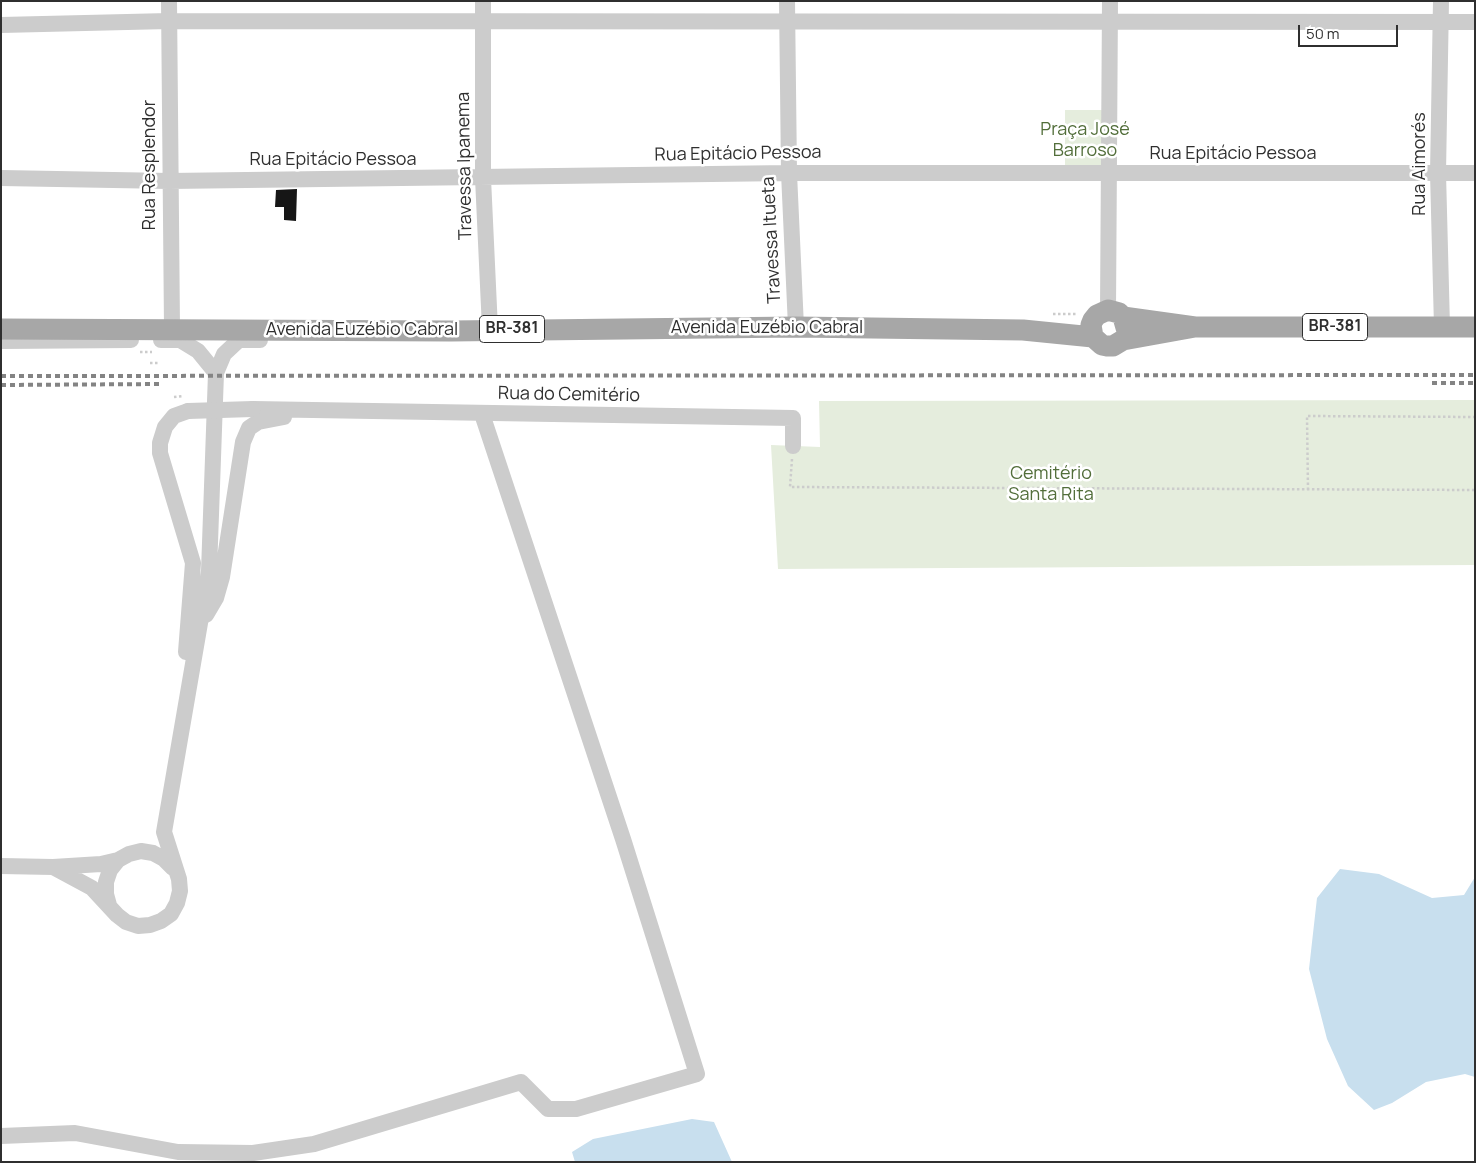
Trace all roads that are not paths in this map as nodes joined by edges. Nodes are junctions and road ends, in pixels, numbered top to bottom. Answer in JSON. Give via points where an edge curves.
{"nodes":[{"id":1,"x":169,"y":1,"type":"edge"},
{"id":2,"x":483,"y":1,"type":"edge"},
{"id":3,"x":787,"y":1,"type":"edge"},
{"id":4,"x":1110,"y":1,"type":"edge"},
{"id":5,"x":1441,"y":1,"type":"edge"},
{"id":6,"x":787,"y":20,"type":"junction"},
{"id":7,"x":169,"y":21,"type":"junction"},
{"id":8,"x":1109,"y":21,"type":"junction"},
{"id":9,"x":482,"y":22,"type":"junction"},
{"id":10,"x":1441,"y":22,"type":"junction"},
{"id":11,"x":1475,"y":22,"type":"edge"},
{"id":12,"x":1,"y":25,"type":"edge"},
{"id":13,"x":789,"y":173,"type":"junction"},
{"id":14,"x":1438,"y":173,"type":"junction"},
{"id":15,"x":1475,"y":173,"type":"edge"},
{"id":16,"x":1109,"y":175,"type":"junction"},
{"id":17,"x":1,"y":178,"type":"edge"},
{"id":18,"x":483,"y":178,"type":"junction"},
{"id":19,"x":169,"y":181,"type":"junction"},
{"id":20,"x":1104,"y":321,"type":"junction"},
{"id":21,"x":1475,"y":326,"type":"edge"},
{"id":22,"x":796,"y":327,"type":"junction"},
{"id":23,"x":1442,"y":327,"type":"junction"},
{"id":24,"x":172,"y":328,"type":"junction"},
{"id":25,"x":1195,"y":328,"type":"junction"},
{"id":26,"x":1,"y":329,"type":"edge"},
{"id":27,"x":490,"y":329,"type":"junction"},
{"id":28,"x":451,"y":331,"type":"junction"},
{"id":29,"x":1123,"y":340,"type":"junction"},
{"id":30,"x":1,"y":341,"type":"edge"},
{"id":31,"x":216,"y":373,"type":"junction"},
{"id":32,"x":316,"y":411,"type":"junction"},
{"id":33,"x":482,"y":414,"type":"junction"},
{"id":34,"x":793,"y":446,"type":"road end"},
{"id":35,"x":201,"y":624,"type":"junction"},
{"id":36,"x":186,"y":704,"type":"junction"},
{"id":37,"x":164,"y":832,"type":"junction"},
{"id":38,"x":123,"y":857,"type":"junction"},
{"id":39,"x":1,"y":866,"type":"edge"},
{"id":40,"x":53,"y":867,"type":"junction"},
{"id":41,"x":173,"y":868,"type":"junction"},
{"id":42,"x":109,"y":906,"type":"junction"},
{"id":43,"x":1,"y":1136,"type":"edge"}],
"edges":[{"from":1,"to":7,"type":"street","name":"Rua Resplendor"},
{"from":2,"to":9,"type":"street","name":"Travessa Ipanema"},
{"from":3,"to":6,"type":"street","name":"Travessa Itueta"},
{"from":4,"to":8,"type":"street"},
{"from":5,"to":10,"type":"street","name":"Rua Aimorés"},
{"from":6,"to":8,"type":"street"},
{"from":6,"to":9,"type":"street"},
{"from":6,"to":13,"type":"street","name":"Travessa Itueta"},
{"from":7,"to":9,"type":"street"},
{"from":7,"to":12,"type":"street"},
{"from":7,"to":19,"type":"street","name":"Rua Resplendor"},
{"from":8,"to":10,"type":"street"},
{"from":8,"to":16,"type":"street"},
{"from":9,"to":18,"type":"street","name":"Travessa Ipanema"},
{"from":10,"to":11,"type":"street"},
{"from":10,"to":14,"type":"street","name":"Rua Aimorés"},
{"from":13,"to":16,"type":"street","name":"Rua Epitácio Pessoa"},
{"from":13,"to":18,"type":"street","name":"Rua Epitácio Pessoa"},
{"from":13,"to":22,"type":"street","name":"Travessa Itueta"},
{"from":14,"to":15,"type":"street","name":"Rua Epitácio Pessoa"},
{"from":14,"to":16,"type":"street","name":"Rua Epitácio Pessoa"},
{"from":14,"to":23,"type":"street","name":"Rua Aimorés"},
{"from":16,"to":20,"type":"street"},
{"from":17,"to":19,"type":"street","name":"Rua Epitácio Pessoa"},
{"from":18,"to":19,"type":"street","name":"Rua Epitácio Pessoa"},
{"from":18,"to":27,"type":"street","name":"Travessa Ipanema"},
{"from":19,"to":24,"type":"street","name":"Rua Resplendor"},
{"from":20,"to":22,"type":"main road","name":"Avenida Euzébio Cabral","number":"BR-381","via":[[1024,330]]},
{"from":20,"to":25,"type":"main road","name":"Avenida Euzébio Cabral","number":"BR-381"},
{"from":20,"to":29,"type":"main road","via":[[1127,329]]},
{"from":20,"to":29,"type":"main road","name":"Avenida Euzébio Cabral","number":"BR-381","via":[[1107,346]]},
{"from":21,"to":23,"type":"main road","name":"Avenida Euzébio Cabral","number":"BR-381"},
{"from":22,"to":27,"type":"main road","name":"Avenida Euzébio Cabral","number":"BR-381"},
{"from":23,"to":25,"type":"main road","name":"Avenida Euzébio Cabral","number":"BR-381"},
{"from":24,"to":26,"type":"main road","name":"Avenida Euzébio Cabral","number":"BR-381"},
{"from":24,"to":28,"type":"main road","name":"Avenida Euzébio Cabral","number":"BR-381"},
{"from":25,"to":29,"type":"main road","name":"Avenida Euzébio Cabral","number":"BR-381"},
{"from":27,"to":28,"type":"main road","name":"Avenida Euzébio Cabral","number":"BR-381"},
{"from":28,"to":31,"type":"street","via":[[398,339],[239,340],[224,354]]},
{"from":30,"to":31,"type":"street","via":[[180,340],[198,351]]},
{"from":31,"to":35,"type":"street","via":[[209,571]]},
{"from":32,"to":33,"type":"street","name":"Rua do Cemitério"},
{"from":32,"to":35,"type":"street","name":"Rua do Cemitério","via":[[267,419],[250,428],[243,442],[222,577],[216,598]]},
{"from":32,"to":36,"type":"street","name":"Rua do Cemitério","bridge":true,"via":[[188,411],[174,416],[165,427],[160,453],[193,563]]},
{"from":33,"to":34,"type":"street","name":"Rua do Cemitério","via":[[793,418]]},
{"from":33,"to":43,"type":"street","via":[[697,1074],[576,1109],[548,1109],[521,1082],[314,1144],[253,1153],[178,1152],[75,1133]]},
{"from":35,"to":36,"type":"street"},
{"from":36,"to":37,"type":"street"},
{"from":37,"to":38,"type":"street"},
{"from":37,"to":41,"type":"street"},
{"from":38,"to":40,"type":"street","via":[[101,864]]},
{"from":38,"to":41,"type":"street","via":[[141,852],[153,853]]},
{"from":38,"to":42,"type":"street","via":[[110,870],[106,882]]},
{"from":39,"to":40,"type":"street"},
{"from":40,"to":42,"type":"street","via":[[92,888]]},
{"from":41,"to":42,"type":"street","via":[[178,879],[178,897],[171,914],[161,921],[138,926],[121,919]]}]}
